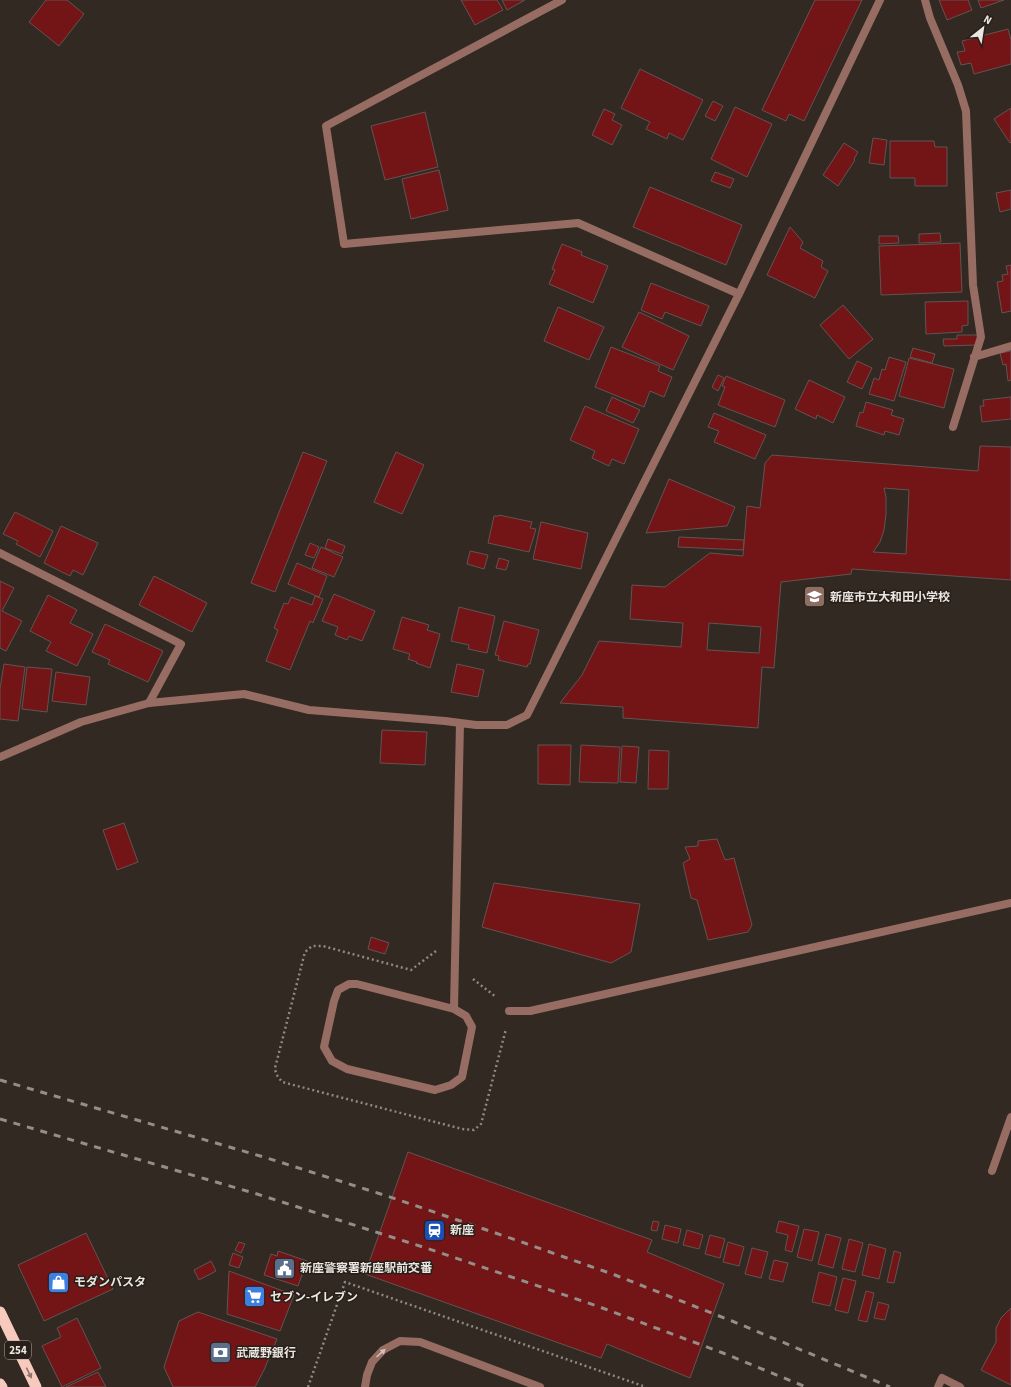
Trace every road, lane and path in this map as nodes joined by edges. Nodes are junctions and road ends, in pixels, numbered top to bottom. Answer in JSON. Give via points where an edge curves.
{"nodes":[{"id":1,"x":562,"y":0,"type":"edge"},
{"id":2,"x":880,"y":0,"type":"edge"},
{"id":3,"x":925,"y":0,"type":"edge"},
{"id":4,"x":739,"y":294,"type":"junction"},
{"id":5,"x":1011,"y":346,"type":"edge"},
{"id":6,"x":974,"y":357,"type":"junction"},
{"id":7,"x":953,"y":427,"type":"dead end"},
{"id":8,"x":0,"y":553,"type":"edge"},
{"id":9,"x":149,"y":703,"type":"junction"},
{"id":10,"x":460,"y":722,"type":"junction"},
{"id":11,"x":0,"y":757,"type":"edge"},
{"id":12,"x":1011,"y":903,"type":"edge"},
{"id":13,"x":438,"y":950,"type":"dead end"},
{"id":14,"x":472,"y":978,"type":"dead end"},
{"id":15,"x":454,"y":1009,"type":"junction"},
{"id":16,"x":509,"y":1011,"type":"junction"},
{"id":17,"x":1011,"y":1117,"type":"edge"},
{"id":18,"x":1009,"y":1132,"type":"edge"},
{"id":19,"x":992,"y":1172,"type":"dead end"},
{"id":20,"x":0,"y":1312,"type":"edge"},
{"id":21,"x":0,"y":1384,"type":"edge"},
{"id":22,"x":2,"y":1387,"type":"edge"},
{"id":23,"x":36,"y":1387,"type":"edge"},
{"id":24,"x":365,"y":1387,"type":"edge"},
{"id":25,"x":540,"y":1387,"type":"edge"},
{"id":26,"x":938,"y":1387,"type":"edge"},
{"id":27,"x":960,"y":1387,"type":"edge"}],
"edges":[{"from":1,"to":4,"type":"street","via":[[326,126],[344,244],[578,223]]},
{"from":2,"to":4,"type":"street"},
{"from":3,"to":6,"type":"street","via":[[966,111],[973,285],[981,337]]},
{"from":4,"to":10,"type":"street","via":[[527,714],[507,725]]},
{"from":5,"to":6,"type":"street"},
{"from":6,"to":7,"type":"street"},
{"from":8,"to":9,"type":"street","via":[[181,644]]},
{"from":9,"to":10,"type":"street","via":[[244,694],[309,710]]},
{"from":9,"to":11,"type":"street","via":[[81,722]]},
{"from":10,"to":15,"type":"street"},
{"from":12,"to":16,"type":"street","via":[[530,1011]]},
{"from":13,"to":16,"type":"path","via":[[412,970],[323,946],[312,946],[305,952],[275,1068],[282,1082],[474,1130],[481,1124]]},
{"from":14,"to":16,"type":"path"},
{"from":15,"to":15,"type":"street","via":[[466,1016],[472,1027],[462,1077],[451,1086],[435,1090],[347,1069],[332,1061],[324,1047],[338,990],[349,984]]},
{"from":17,"to":18,"type":"street"},
{"from":18,"to":19,"type":"street"},
{"from":20,"to":23,"type":"highway","number":"254","one_way":true},
{"from":21,"to":22,"type":"highway"},
{"from":24,"to":25,"type":"street","one_way":true,"via":[[372,1362],[383,1350],[400,1341],[420,1342]]},
{"from":26,"to":27,"type":"street","via":[[942,1378]]}]}
